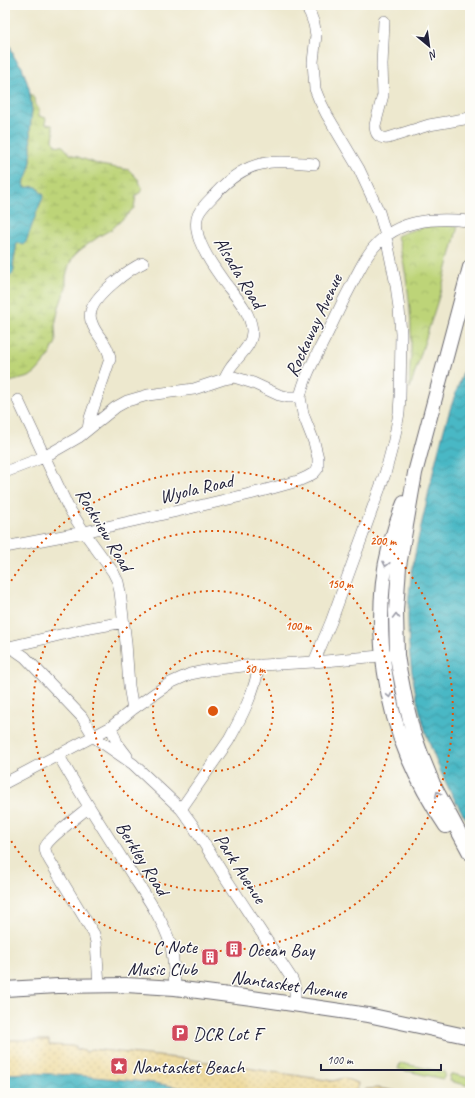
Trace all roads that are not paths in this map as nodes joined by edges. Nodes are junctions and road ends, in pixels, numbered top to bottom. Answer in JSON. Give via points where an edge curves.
{"nodes":[{"id":1,"x":305,"y":5,"type":"edge"},
{"id":2,"x":384,"y":21,"type":"dead end"},
{"id":3,"x":470,"y":118,"type":"edge"},
{"id":4,"x":314,"y":164,"type":"dead end"},
{"id":5,"x":470,"y":221,"type":"edge"},
{"id":6,"x":386,"y":236,"type":"junction"},
{"id":7,"x":143,"y":263,"type":"dead end"},
{"id":8,"x":470,"y":267,"type":"edge"},
{"id":9,"x":224,"y":379,"type":"junction"},
{"id":10,"x":300,"y":397,"type":"junction"},
{"id":11,"x":18,"y":400,"type":"dead end"},
{"id":12,"x":88,"y":429,"type":"junction"},
{"id":13,"x":44,"y":457,"type":"junction"},
{"id":14,"x":5,"y":472,"type":"edge"},
{"id":15,"x":84,"y":532,"type":"junction"},
{"id":16,"x":5,"y":548,"type":"edge"},
{"id":17,"x":124,"y":622,"type":"junction"},
{"id":18,"x":7,"y":647,"type":"edge"},
{"id":19,"x":390,"y":655,"type":"junction"},
{"id":20,"x":314,"y":662,"type":"junction"},
{"id":21,"x":259,"y":665,"type":"junction"},
{"id":22,"x":134,"y":709,"type":"junction"},
{"id":23,"x":111,"y":727,"type":"junction"},
{"id":24,"x":94,"y":737,"type":"junction"},
{"id":25,"x":58,"y":754,"type":"junction"},
{"id":26,"x":133,"y":764,"type":"junction"},
{"id":27,"x":5,"y":783,"type":"edge"},
{"id":28,"x":90,"y":807,"type":"junction"},
{"id":29,"x":181,"y":809,"type":"junction"},
{"id":30,"x":470,"y":853,"type":"edge"},
{"id":31,"x":99,"y":985,"type":"junction"},
{"id":32,"x":175,"y":988,"type":"junction"},
{"id":33,"x":5,"y":989,"type":"edge"},
{"id":34,"x":294,"y":1004,"type":"junction"},
{"id":35,"x":470,"y":1037,"type":"edge"}],
"edges":[{"from":1,"to":6,"type":"street","via":[[316,35],[314,84],[319,99],[359,169],[379,212]]},
{"from":2,"to":3,"type":"street","via":[[383,95],[375,126],[380,137],[388,138],[429,125]]},
{"from":4,"to":9,"type":"street","name":"Alsada Road","via":[[266,163],[237,174],[207,203],[197,217],[198,234],[202,245],[215,269],[245,309],[251,324],[251,339]]},
{"from":5,"to":6,"type":"street","name":"Rockaway Avenue","via":[[427,220],[396,229]]},
{"from":6,"to":10,"type":"street","name":"Rockaway Avenue","via":[[373,247],[363,262],[311,366]]},
{"from":6,"to":20,"type":"street","via":[[396,285],[401,334],[400,397],[394,440],[384,479]]},
{"from":7,"to":12,"type":"street","via":[[115,282],[91,310],[92,324],[110,353],[110,358]]},
{"from":8,"to":19,"type":"main road","via":[[415,473],[389,550],[383,580],[381,611]]},
{"from":9,"to":10,"type":"street","name":"Rockaway Avenue","via":[[234,377],[279,395]]},
{"from":9,"to":12,"type":"street","name":"Rockaway Avenue","via":[[194,389],[148,395],[127,401]]},
{"from":10,"to":15,"type":"street","name":"Wyola Road","via":[[318,458],[318,468],[307,478],[226,500]]},
{"from":11,"to":13,"type":"street","name":"Rockview Road"},
{"from":12,"to":13,"type":"street","name":"Rockaway Avenue"},
{"from":13,"to":14,"type":"street","name":"Rockaway Avenue"},
{"from":13,"to":15,"type":"street","name":"Rockview Road","via":[[68,507]]},
{"from":15,"to":16,"type":"street","name":"Wyola Road"},
{"from":15,"to":17,"type":"street","name":"Rockview Road","via":[[118,582]]},
{"from":17,"to":18,"type":"street"},
{"from":17,"to":22,"type":"street","name":"Rockview Road","via":[[129,686]]},
{"from":18,"to":24,"type":"street","name":"Park Avenue","via":[[25,657],[82,717]]},
{"from":19,"to":20,"type":"street"},
{"from":19,"to":30,"type":"main road","via":[[422,757],[440,798]]},
{"from":20,"to":21,"type":"street"},
{"from":21,"to":22,"type":"street","via":[[226,667],[190,674],[170,683]]},
{"from":21,"to":29,"type":"street","via":[[254,686],[235,730]]},
{"from":22,"to":23,"type":"street"},
{"from":23,"to":24,"type":"street"},
{"from":23,"to":26,"type":"street","name":"Park Avenue","via":[[117,743]]},
{"from":24,"to":25,"type":"street"},
{"from":24,"to":26,"type":"street","name":"Park Avenue"},
{"from":25,"to":27,"type":"street"},
{"from":25,"to":28,"type":"street","name":"Berkley Road"},
{"from":26,"to":29,"type":"street","name":"Park Avenue"},
{"from":28,"to":31,"type":"street","via":[[54,836],[45,848],[47,856],[94,934]]},
{"from":28,"to":32,"type":"street","name":"Berkley Road","via":[[165,930],[170,943]]},
{"from":29,"to":34,"type":"street","name":"Park Avenue","via":[[294,982]]},
{"from":31,"to":32,"type":"main road","name":"Nantasket Avenue"},
{"from":31,"to":33,"type":"main road","name":"Nantasket Avenue"},
{"from":32,"to":34,"type":"main road","name":"Nantasket Avenue"},
{"from":34,"to":35,"type":"main road","name":"Nantasket Avenue","via":[[368,1015]]}]}
